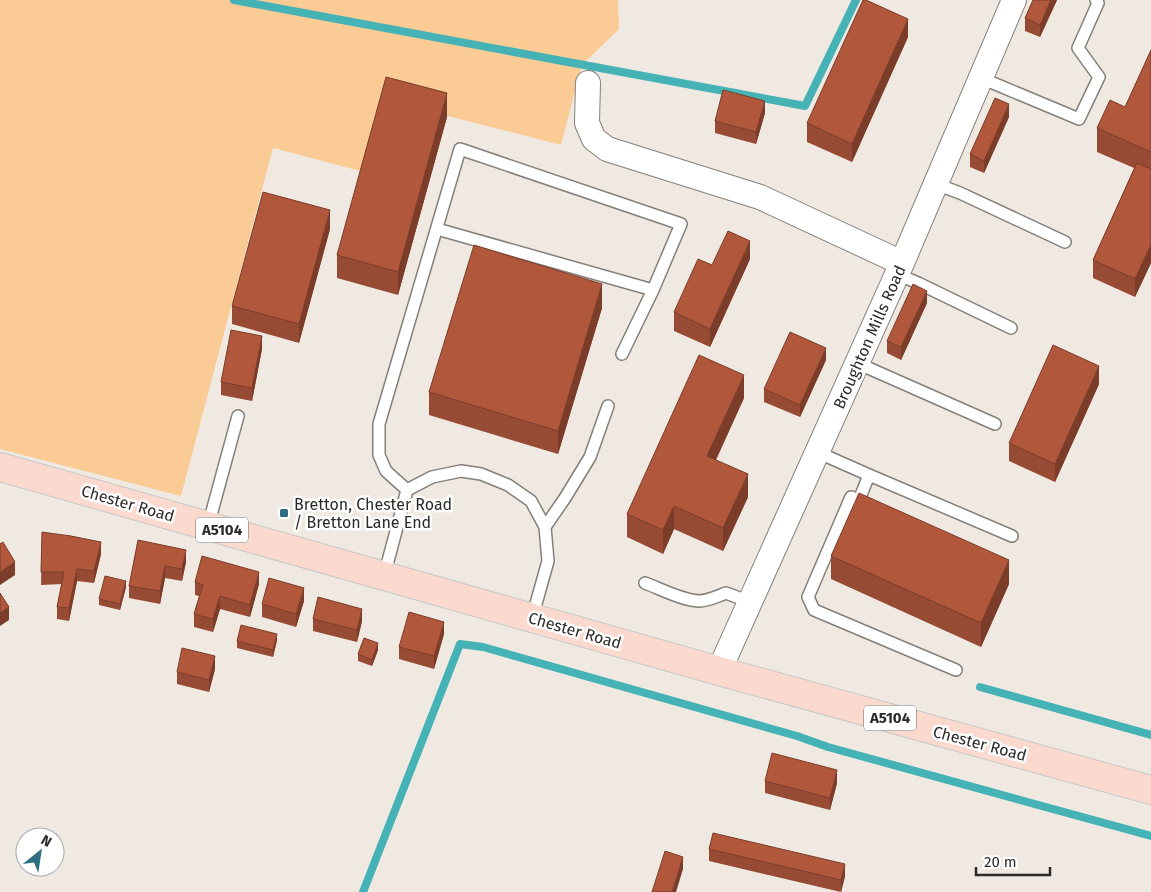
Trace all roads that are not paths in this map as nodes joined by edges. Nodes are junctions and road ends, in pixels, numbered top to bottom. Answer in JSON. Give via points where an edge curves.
{"nodes":[{"id":1,"x":1014,"y":0,"type":"edge"},
{"id":2,"x":1096,"y":0,"type":"edge"},
{"id":3,"x":981,"y":78,"type":"junction"},
{"id":4,"x":588,"y":83,"type":"dead end"},
{"id":5,"x":936,"y":184,"type":"junction"},
{"id":6,"x":437,"y":229,"type":"junction"},
{"id":7,"x":1064,"y":242,"type":"dead end"},
{"id":8,"x":900,"y":269,"type":"junction"},
{"id":9,"x":653,"y":290,"type":"junction"},
{"id":10,"x":1011,"y":328,"type":"dead end"},
{"id":11,"x":622,"y":354,"type":"dead end"},
{"id":12,"x":857,"y":363,"type":"junction"},
{"id":13,"x":608,"y":406,"type":"dead end"},
{"id":14,"x":238,"y":416,"type":"dead end"},
{"id":15,"x":994,"y":424,"type":"dead end"},
{"id":16,"x":817,"y":452,"type":"junction"},
{"id":17,"x":0,"y":467,"type":"edge"},
{"id":18,"x":869,"y":475,"type":"junction"},
{"id":19,"x":407,"y":490,"type":"junction"},
{"id":20,"x":208,"y":526,"type":"junction"},
{"id":21,"x":545,"y":528,"type":"junction"},
{"id":22,"x":1012,"y":536,"type":"dead end"},
{"id":23,"x":384,"y":576,"type":"junction"},
{"id":24,"x":645,"y":582,"type":"dead end"},
{"id":25,"x":750,"y":602,"type":"junction"},
{"id":26,"x":532,"y":618,"type":"junction"},
{"id":27,"x":956,"y":670,"type":"dead end"},
{"id":28,"x":719,"y":671,"type":"junction"},
{"id":29,"x":1151,"y":790,"type":"edge"}],
"edges":[{"from":1,"to":3,"type":"street","name":"Broughton Mills Road"},
{"from":2,"to":3,"type":"lane","via":[[1098,3],[1078,48],[1099,77],[1079,119]]},
{"from":3,"to":5,"type":"street","name":"Broughton Mills Road"},
{"from":4,"to":8,"type":"street","via":[[587,123],[594,139],[607,149],[760,196]]},
{"from":5,"to":7,"type":"lane"},
{"from":5,"to":8,"type":"street","name":"Broughton Mills Road"},
{"from":6,"to":9,"type":"lane"},
{"from":6,"to":9,"type":"lane","via":[[460,149],[682,224]]},
{"from":6,"to":19,"type":"lane","via":[[379,424],[379,455],[386,471]]},
{"from":8,"to":10,"type":"lane","via":[[918,283]]},
{"from":8,"to":12,"type":"street","name":"Broughton Mills Road"},
{"from":9,"to":11,"type":"lane"},
{"from":12,"to":15,"type":"lane"},
{"from":12,"to":16,"type":"street","name":"Broughton Mills Road"},
{"from":13,"to":21,"type":"lane","via":[[590,457]]},
{"from":14,"to":20,"type":"lane"},
{"from":16,"to":18,"type":"lane"},
{"from":16,"to":25,"type":"street","name":"Broughton Mills Road"},
{"from":17,"to":20,"type":"main road","name":"Chester Road","number":"A5104"},
{"from":18,"to":22,"type":"lane"},
{"from":18,"to":27,"type":"lane","via":[[859,500],[851,497],[808,597],[814,610]]},
{"from":19,"to":21,"type":"lane","via":[[432,477],[461,471],[481,474],[508,485],[531,501]]},
{"from":19,"to":23,"type":"lane"},
{"from":20,"to":23,"type":"main road","name":"Chester Road","number":"A5104"},
{"from":21,"to":26,"type":"lane","via":[[548,562]]},
{"from":23,"to":26,"type":"main road","name":"Chester Road","number":"A5104"},
{"from":24,"to":25,"type":"lane","via":[[678,597],[699,601],[726,593]]},
{"from":25,"to":28,"type":"street","name":"Broughton Mills Road"},
{"from":26,"to":28,"type":"main road","name":"Chester Road","number":"A5104"},
{"from":28,"to":29,"type":"main road","name":"Chester Road","number":"A5104"}]}
